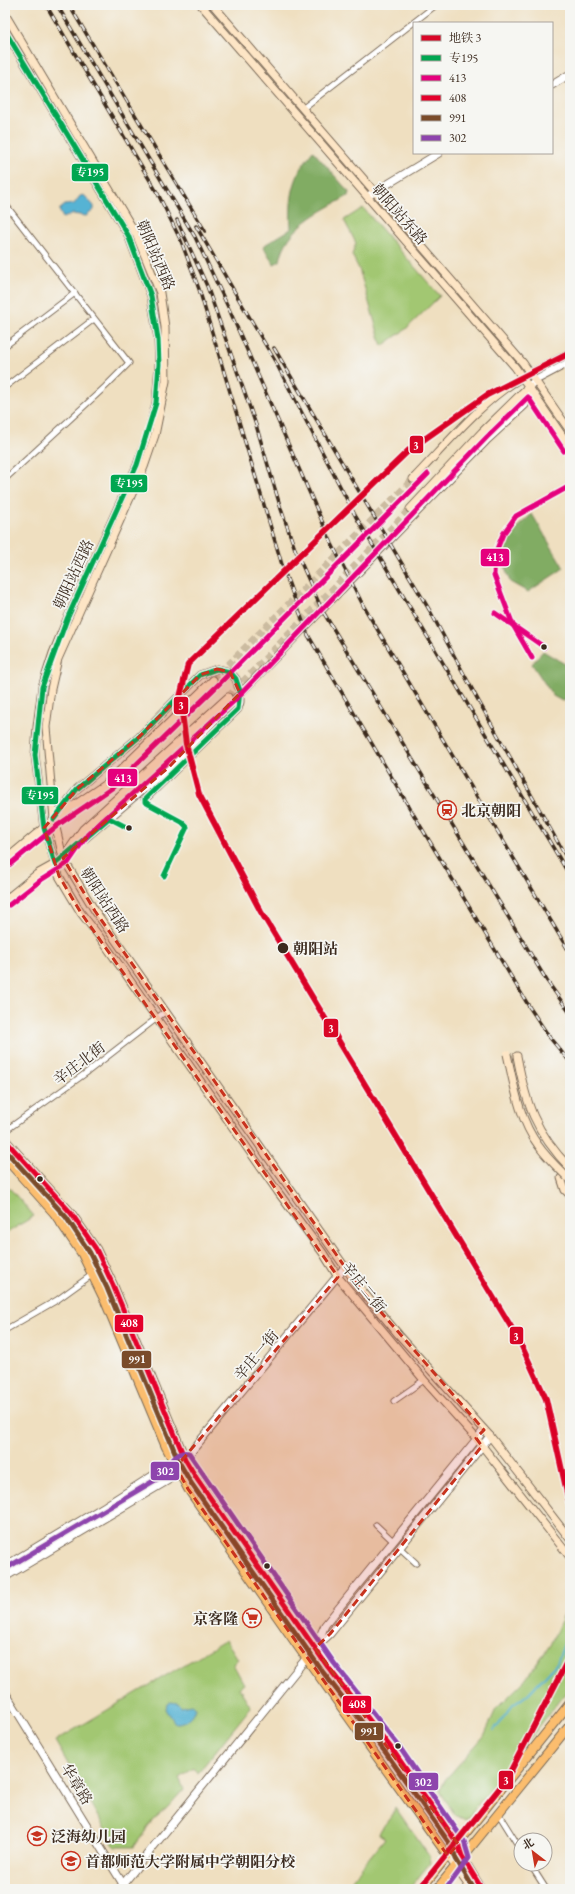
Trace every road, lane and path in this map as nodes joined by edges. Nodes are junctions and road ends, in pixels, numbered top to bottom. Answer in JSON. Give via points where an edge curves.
{"nodes":[{"id":1,"x":201,"y":5,"type":"edge"},
{"id":2,"x":213,"y":5,"type":"edge"},
{"id":3,"x":436,"y":5,"type":"edge"},
{"id":4,"x":5,"y":14,"type":"edge"},
{"id":5,"x":414,"y":22,"type":"edge"},
{"id":6,"x":413,"y":23,"type":"edge"},
{"id":7,"x":5,"y":31,"type":"edge"},
{"id":8,"x":570,"y":74,"type":"edge"},
{"id":9,"x":553,"y":83,"type":"edge"},
{"id":10,"x":302,"y":109,"type":"junction"},
{"id":11,"x":437,"y":154,"type":"edge"},
{"id":12,"x":375,"y":192,"type":"junction"},
{"id":13,"x":368,"y":196,"type":"junction"},
{"id":14,"x":5,"y":204,"type":"edge"},
{"id":15,"x":75,"y":293,"type":"junction"},
{"id":16,"x":94,"y":319,"type":"junction"},
{"id":17,"x":5,"y":346,"type":"edge"},
{"id":18,"x":570,"y":353,"type":"edge"},
{"id":19,"x":570,"y":362,"type":"edge"},
{"id":20,"x":531,"y":372,"type":"junction"},
{"id":21,"x":524,"y":377,"type":"junction"},
{"id":22,"x":536,"y":380,"type":"junction"},
{"id":23,"x":529,"y":386,"type":"junction"},
{"id":24,"x":5,"y":387,"type":"edge"},
{"id":25,"x":570,"y":431,"type":"edge"},
{"id":26,"x":570,"y":447,"type":"edge"},
{"id":27,"x":5,"y":479,"type":"edge"},
{"id":28,"x":413,"y":479,"type":"tunnel mouth"},
{"id":29,"x":410,"y":509,"type":"tunnel mouth"},
{"id":30,"x":213,"y":680,"type":"tunnel mouth"},
{"id":31,"x":228,"y":697,"type":"tunnel mouth"},
{"id":32,"x":145,"y":799,"type":"dead end"},
{"id":33,"x":54,"y":819,"type":"junction"},
{"id":34,"x":44,"y":828,"type":"junction"},
{"id":35,"x":63,"y":858,"type":"junction"},
{"id":36,"x":6,"y":859,"type":"edge"},
{"id":37,"x":55,"y":864,"type":"junction"},
{"id":38,"x":5,"y":900,"type":"edge"},
{"id":39,"x":166,"y":1012,"type":"junction"},
{"id":40,"x":156,"y":1019,"type":"junction"},
{"id":41,"x":508,"y":1054,"type":"dead end"},
{"id":42,"x":517,"y":1056,"type":"dead end"},
{"id":43,"x":5,"y":1131,"type":"edge"},
{"id":44,"x":5,"y":1140,"type":"edge"},
{"id":45,"x":5,"y":1158,"type":"edge"},
{"id":46,"x":570,"y":1168,"type":"edge"},
{"id":47,"x":568,"y":1178,"type":"edge"},
{"id":48,"x":570,"y":1195,"type":"edge"},
{"id":49,"x":345,"y":1267,"type":"junction"},
{"id":50,"x":93,"y":1274,"type":"junction"},
{"id":51,"x":338,"y":1277,"type":"junction"},
{"id":52,"x":5,"y":1330,"type":"edge"},
{"id":53,"x":424,"y":1380,"type":"junction"},
{"id":54,"x":394,"y":1401,"type":"dead end"},
{"id":55,"x":484,"y":1430,"type":"junction"},
{"id":56,"x":490,"y":1436,"type":"junction"},
{"id":57,"x":476,"y":1438,"type":"junction"},
{"id":58,"x":482,"y":1446,"type":"junction"},
{"id":59,"x":185,"y":1459,"type":"junction"},
{"id":60,"x":176,"y":1466,"type":"junction"},
{"id":61,"x":376,"y":1525,"type":"dead end"},
{"id":62,"x":570,"y":1539,"type":"edge"},
{"id":63,"x":393,"y":1541,"type":"junction"},
{"id":64,"x":401,"y":1548,"type":"junction"},
{"id":65,"x":570,"y":1557,"type":"edge"},
{"id":66,"x":416,"y":1563,"type":"dead end"},
{"id":67,"x":5,"y":1566,"type":"edge"},
{"id":68,"x":5,"y":1577,"type":"edge"},
{"id":69,"x":314,"y":1648,"type":"junction"},
{"id":70,"x":306,"y":1658,"type":"junction"},
{"id":71,"x":5,"y":1692,"type":"edge"},
{"id":72,"x":570,"y":1703,"type":"edge"},
{"id":73,"x":570,"y":1724,"type":"edge"},
{"id":74,"x":498,"y":1813,"type":"junction"},
{"id":75,"x":513,"y":1837,"type":"edge"},
{"id":76,"x":458,"y":1844,"type":"junction"},
{"id":77,"x":448,"y":1856,"type":"junction"},
{"id":78,"x":462,"y":1856,"type":"junction"},
{"id":79,"x":456,"y":1865,"type":"junction"},
{"id":80,"x":535,"y":1872,"type":"edge"},
{"id":81,"x":123,"y":1887,"type":"edge"},
{"id":82,"x":421,"y":1889,"type":"edge"},
{"id":83,"x":436,"y":1889,"type":"edge"},
{"id":84,"x":471,"y":1889,"type":"edge"},
{"id":85,"x":482,"y":1889,"type":"edge"},
{"id":86,"x":546,"y":1889,"type":"edge"}],
"edges":[{"from":1,"to":13,"type":"main road","name":"朝阳站东路"},
{"from":2,"to":10,"type":"main road","name":"朝阳站东路"},
{"from":3,"to":5,"type":"street"},
{"from":4,"to":33,"type":"main road","name":"朝阳站西路","via":[[136,234],[160,293],[165,328],[166,381],[155,436],[144,467],[58,659],[51,689],[46,727]]},
{"from":6,"to":10,"type":"street"},
{"from":7,"to":34,"type":"main road","name":"朝阳站西路","via":[[128,235],[151,296],[158,339],[156,403],[139,459],[66,619],[42,687],[34,755]]},
{"from":8,"to":9,"type":"street"},
{"from":10,"to":12,"type":"main road","name":"朝阳站东路"},
{"from":11,"to":12,"type":"street"},
{"from":12,"to":13,"type":"street"},
{"from":12,"to":20,"type":"main road","name":"朝阳站东路"},
{"from":13,"to":21,"type":"main road","name":"朝阳站东路"},
{"from":14,"to":15,"type":"street"},
{"from":15,"to":16,"type":"street"},
{"from":15,"to":17,"type":"street"},
{"from":16,"to":24,"type":"street"},
{"from":16,"to":27,"type":"street","via":[[124,356],[128,365]]},
{"from":18,"to":20,"type":"street"},
{"from":19,"to":22,"type":"street"},
{"from":20,"to":21,"type":"street"},
{"from":20,"to":22,"type":"main road","name":"朝阳站东路"},
{"from":21,"to":23,"type":"main road","name":"朝阳站东路"},
{"from":21,"to":28,"type":"main road","via":[[511,384],[474,416]]},
{"from":22,"to":23,"type":"street"},
{"from":22,"to":25,"type":"main road","name":"朝阳站东路"},
{"from":23,"to":26,"type":"main road","name":"朝阳站东路"},
{"from":23,"to":29,"type":"main road"},
{"from":23,"to":35,"type":"street","via":[[525,405],[486,441],[168,767]]},
{"from":30,"to":33,"type":"main road","via":[[107,783]]},
{"from":31,"to":35,"type":"main road","via":[[83,829]]},
{"from":32,"to":33,"type":"street","via":[[238,709],[240,691],[236,679],[230,672],[217,669],[200,675],[139,737],[77,789]]},
{"from":33,"to":34,"type":"main road"},
{"from":33,"to":35,"type":"main road","name":"朝阳站西路"},
{"from":34,"to":36,"type":"main road"},
{"from":34,"to":37,"type":"main road","name":"朝阳站西路"},
{"from":35,"to":37,"type":"street"},
{"from":35,"to":39,"type":"main road","name":"朝阳站西路","via":[[95,911]]},
{"from":37,"to":38,"type":"main road","via":[[37,874]]},
{"from":37,"to":40,"type":"main road","name":"朝阳站西路","via":[[59,876],[81,913]]},
{"from":39,"to":40,"type":"street","name":"辛庄北街"},
{"from":39,"to":49,"type":"main road","name":"辛庄二街"},
{"from":40,"to":43,"type":"street","name":"辛庄北街"},
{"from":40,"to":51,"type":"main road","name":"辛庄二街"},
{"from":41,"to":47,"type":"main road","bridge":true,"via":[[514,1087],[524,1119],[537,1144]]},
{"from":42,"to":46,"type":"main road","via":[[523,1089],[542,1134]]},
{"from":44,"to":59,"type":"main road","via":[[71,1213],[96,1249]]},
{"from":45,"to":50,"type":"main road","via":[[66,1228]]},
{"from":46,"to":48,"type":"main road","via":[[561,1178],[565,1190]]},
{"from":49,"to":51,"type":"street","name":"辛庄一街"},
{"from":49,"to":55,"type":"main road","name":"辛庄二街","via":[[399,1335]]},
{"from":50,"to":52,"type":"street","via":[[57,1300]]},
{"from":50,"to":60,"type":"main road"},
{"from":51,"to":53,"type":"main road","name":"辛庄二街"},
{"from":51,"to":59,"type":"street","name":"辛庄一街"},
{"from":53,"to":54,"type":"street"},
{"from":53,"to":57,"type":"main road","name":"辛庄二街"},
{"from":55,"to":56,"type":"main road","name":"辛庄二街"},
{"from":55,"to":57,"type":"street"},
{"from":56,"to":58,"type":"street"},
{"from":56,"to":62,"type":"main road","name":"辛庄二街"},
{"from":57,"to":58,"type":"main road","name":"辛庄二街"},
{"from":57,"to":63,"type":"street"},
{"from":58,"to":64,"type":"street"},
{"from":58,"to":65,"type":"main road","name":"辛庄二街"},
{"from":59,"to":60,"type":"street"},
{"from":59,"to":69,"type":"main road"},
{"from":60,"to":67,"type":"street","via":[[160,1471]]},
{"from":60,"to":68,"type":"street","via":[[167,1481]]},
{"from":60,"to":70,"type":"main road","via":[[188,1489]]},
{"from":61,"to":63,"type":"street"},
{"from":63,"to":69,"type":"street","via":[[325,1625]]},
{"from":64,"to":66,"type":"street"},
{"from":64,"to":69,"type":"street","via":[[330,1634]]},
{"from":69,"to":70,"type":"street"},
{"from":69,"to":76,"type":"main road","via":[[392,1749]]},
{"from":70,"to":77,"type":"main road"},
{"from":70,"to":81,"type":"street"},
{"from":71,"to":81,"type":"street","name":"华章路"},
{"from":72,"to":76,"type":"main road"},
{"from":73,"to":74,"type":"main road"},
{"from":74,"to":75,"type":"street"},
{"from":74,"to":78,"type":"main road"},
{"from":76,"to":77,"type":"main road"},
{"from":76,"to":78,"type":"main road"},
{"from":77,"to":79,"type":"main road"},
{"from":77,"to":82,"type":"main road"},
{"from":78,"to":79,"type":"main road"},
{"from":78,"to":85,"type":"main road"},
{"from":79,"to":83,"type":"main road"},
{"from":79,"to":84,"type":"main road"},
{"from":80,"to":86,"type":"street"}]}
